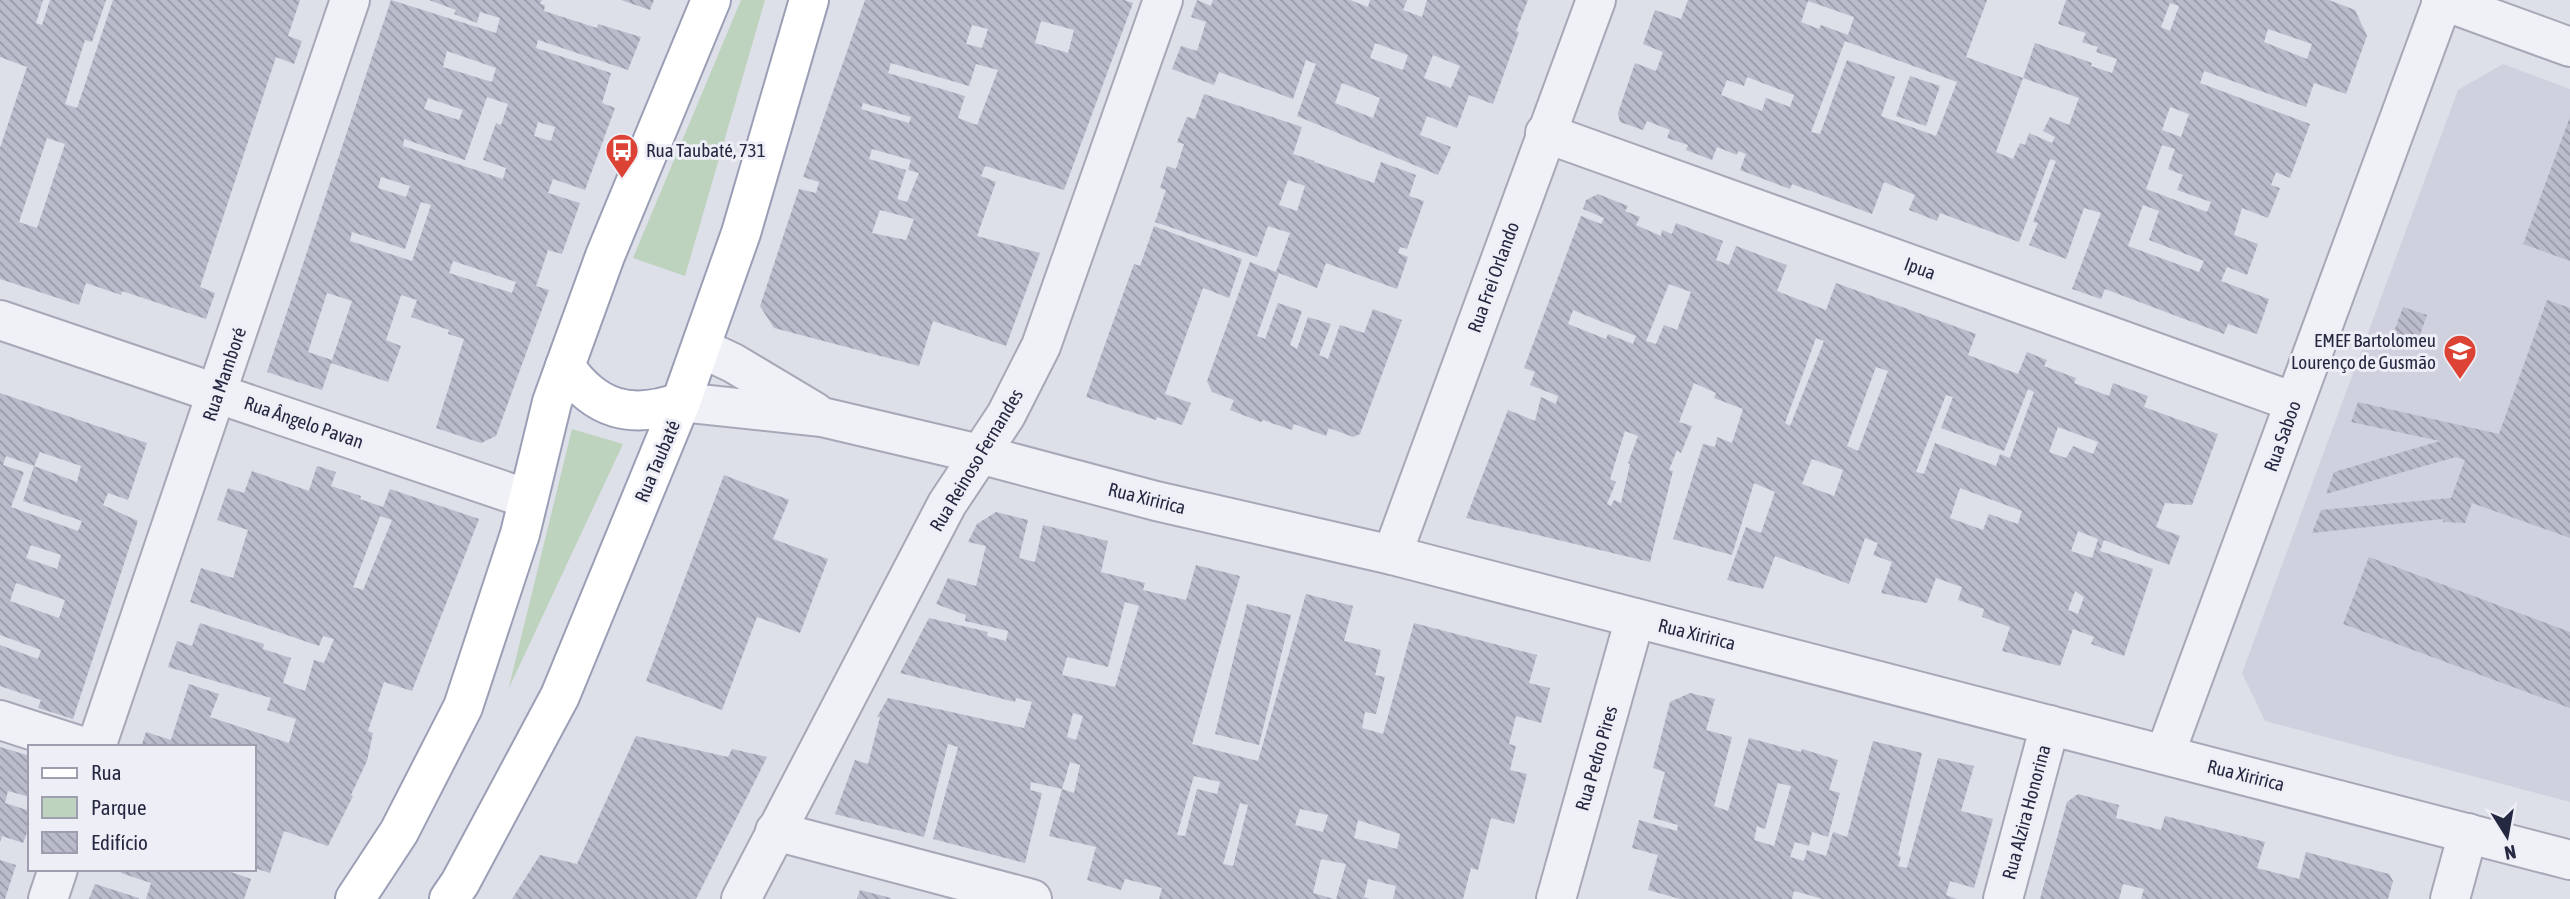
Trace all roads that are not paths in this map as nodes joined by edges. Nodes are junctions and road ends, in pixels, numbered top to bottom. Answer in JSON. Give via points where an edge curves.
{"nodes":[{"id":1,"x":350,"y":0,"type":"edge"},
{"id":2,"x":711,"y":0,"type":"edge"},
{"id":3,"x":809,"y":0,"type":"edge"},
{"id":4,"x":1163,"y":0,"type":"edge"},
{"id":5,"x":1596,"y":0,"type":"edge"},
{"id":6,"x":2442,"y":0,"type":"edge"},
{"id":7,"x":2570,"y":47,"type":"edge"},
{"id":8,"x":1545,"y":133,"type":"junction"},
{"id":9,"x":0,"y":320,"type":"edge"},
{"id":10,"x":701,"y":348,"type":"junction"},
{"id":11,"x":565,"y":366,"type":"junction"},
{"id":12,"x":218,"y":392,"type":"junction"},
{"id":13,"x":681,"y":402,"type":"junction"},
{"id":14,"x":2294,"y":402,"type":"junction"},
{"id":15,"x":822,"y":417,"type":"junction"},
{"id":16,"x":979,"y":454,"type":"junction"},
{"id":17,"x":528,"y":499,"type":"junction"},
{"id":18,"x":1392,"y":555,"type":"junction"},
{"id":19,"x":1635,"y":618,"type":"junction"},
{"id":20,"x":0,"y":720,"type":"edge"},
{"id":21,"x":2050,"y":725,"type":"junction"},
{"id":22,"x":78,"y":745,"type":"edge"},
{"id":23,"x":97,"y":745,"type":"edge"},
{"id":24,"x":2165,"y":754,"type":"junction"},
{"id":25,"x":775,"y":831,"type":"junction"},
{"id":26,"x":2468,"y":833,"type":"junction"},
{"id":27,"x":2570,"y":860,"type":"edge"},
{"id":28,"x":57,"y":871,"type":"edge"},
{"id":29,"x":48,"y":899,"type":"edge"},
{"id":30,"x":355,"y":899,"type":"edge"},
{"id":31,"x":449,"y":899,"type":"edge"},
{"id":32,"x":741,"y":899,"type":"edge"},
{"id":33,"x":1032,"y":899,"type":"edge"},
{"id":34,"x":1556,"y":899,"type":"edge"},
{"id":35,"x":2003,"y":899,"type":"edge"},
{"id":36,"x":2450,"y":899,"type":"edge"}],
"edges":[{"from":1,"to":12,"type":"street","name":"Rua Mamboré"},
{"from":2,"to":11,"type":"main road","via":[[605,256]]},
{"from":3,"to":10,"type":"main road","name":"Rua Taubaté","via":[[741,233]]},
{"from":4,"to":16,"type":"street","name":"Rua Reinoso Fernandes","via":[[1041,346],[1006,415]]},
{"from":5,"to":8,"type":"street","name":"Rua Frei Orlando"},
{"from":6,"to":7,"type":"street"},
{"from":6,"to":14,"type":"street","name":"Rua Saboo"},
{"from":8,"to":14,"type":"street","name":"Ipua"},
{"from":8,"to":18,"type":"street","name":"Rua Frei Orlando"},
{"from":9,"to":12,"type":"street","name":"Rua Ângelo Pavan"},
{"from":10,"to":13,"type":"main road","name":"Rua Taubaté"},
{"from":10,"to":15,"type":"street","name":"Rua Xiririca"},
{"from":11,"to":13,"type":"main road","via":[[578,385],[615,408],[638,412]]},
{"from":11,"to":17,"type":"main road"},
{"from":12,"to":17,"type":"street","name":"Rua Ângelo Pavan"},
{"from":12,"to":23,"type":"street","name":"Rua Mamboré"},
{"from":13,"to":15,"type":"street","name":"Rua Xiririca"},
{"from":13,"to":31,"type":"main road","name":"Rua Taubaté","via":[[560,696]]},
{"from":14,"to":24,"type":"street","name":"Rua Saboo"},
{"from":15,"to":16,"type":"street","name":"Rua Xiririca"},
{"from":16,"to":18,"type":"street","name":"Rua Xiririca","via":[[1156,501]]},
{"from":16,"to":25,"type":"street","name":"Rua Reinoso Fernandes","via":[[947,504]]},
{"from":17,"to":30,"type":"main road","via":[[463,708],[399,832]]},
{"from":18,"to":19,"type":"street","name":"Rua Xiririca"},
{"from":19,"to":21,"type":"street","name":"Rua Xiririca"},
{"from":19,"to":34,"type":"street","name":"Rua Pedro Pires"},
{"from":20,"to":22,"type":"street"},
{"from":21,"to":24,"type":"street","name":"Rua Xiririca"},
{"from":21,"to":35,"type":"street","name":"Rua Alzira Honorina"},
{"from":24,"to":26,"type":"street","name":"Rua Xiririca"},
{"from":25,"to":32,"type":"street","name":"Rua Reinoso Fernandes"},
{"from":25,"to":33,"type":"street"},
{"from":26,"to":27,"type":"street","name":"Rua Xiririca"},
{"from":26,"to":36,"type":"street"},
{"from":28,"to":29,"type":"street"}]}
